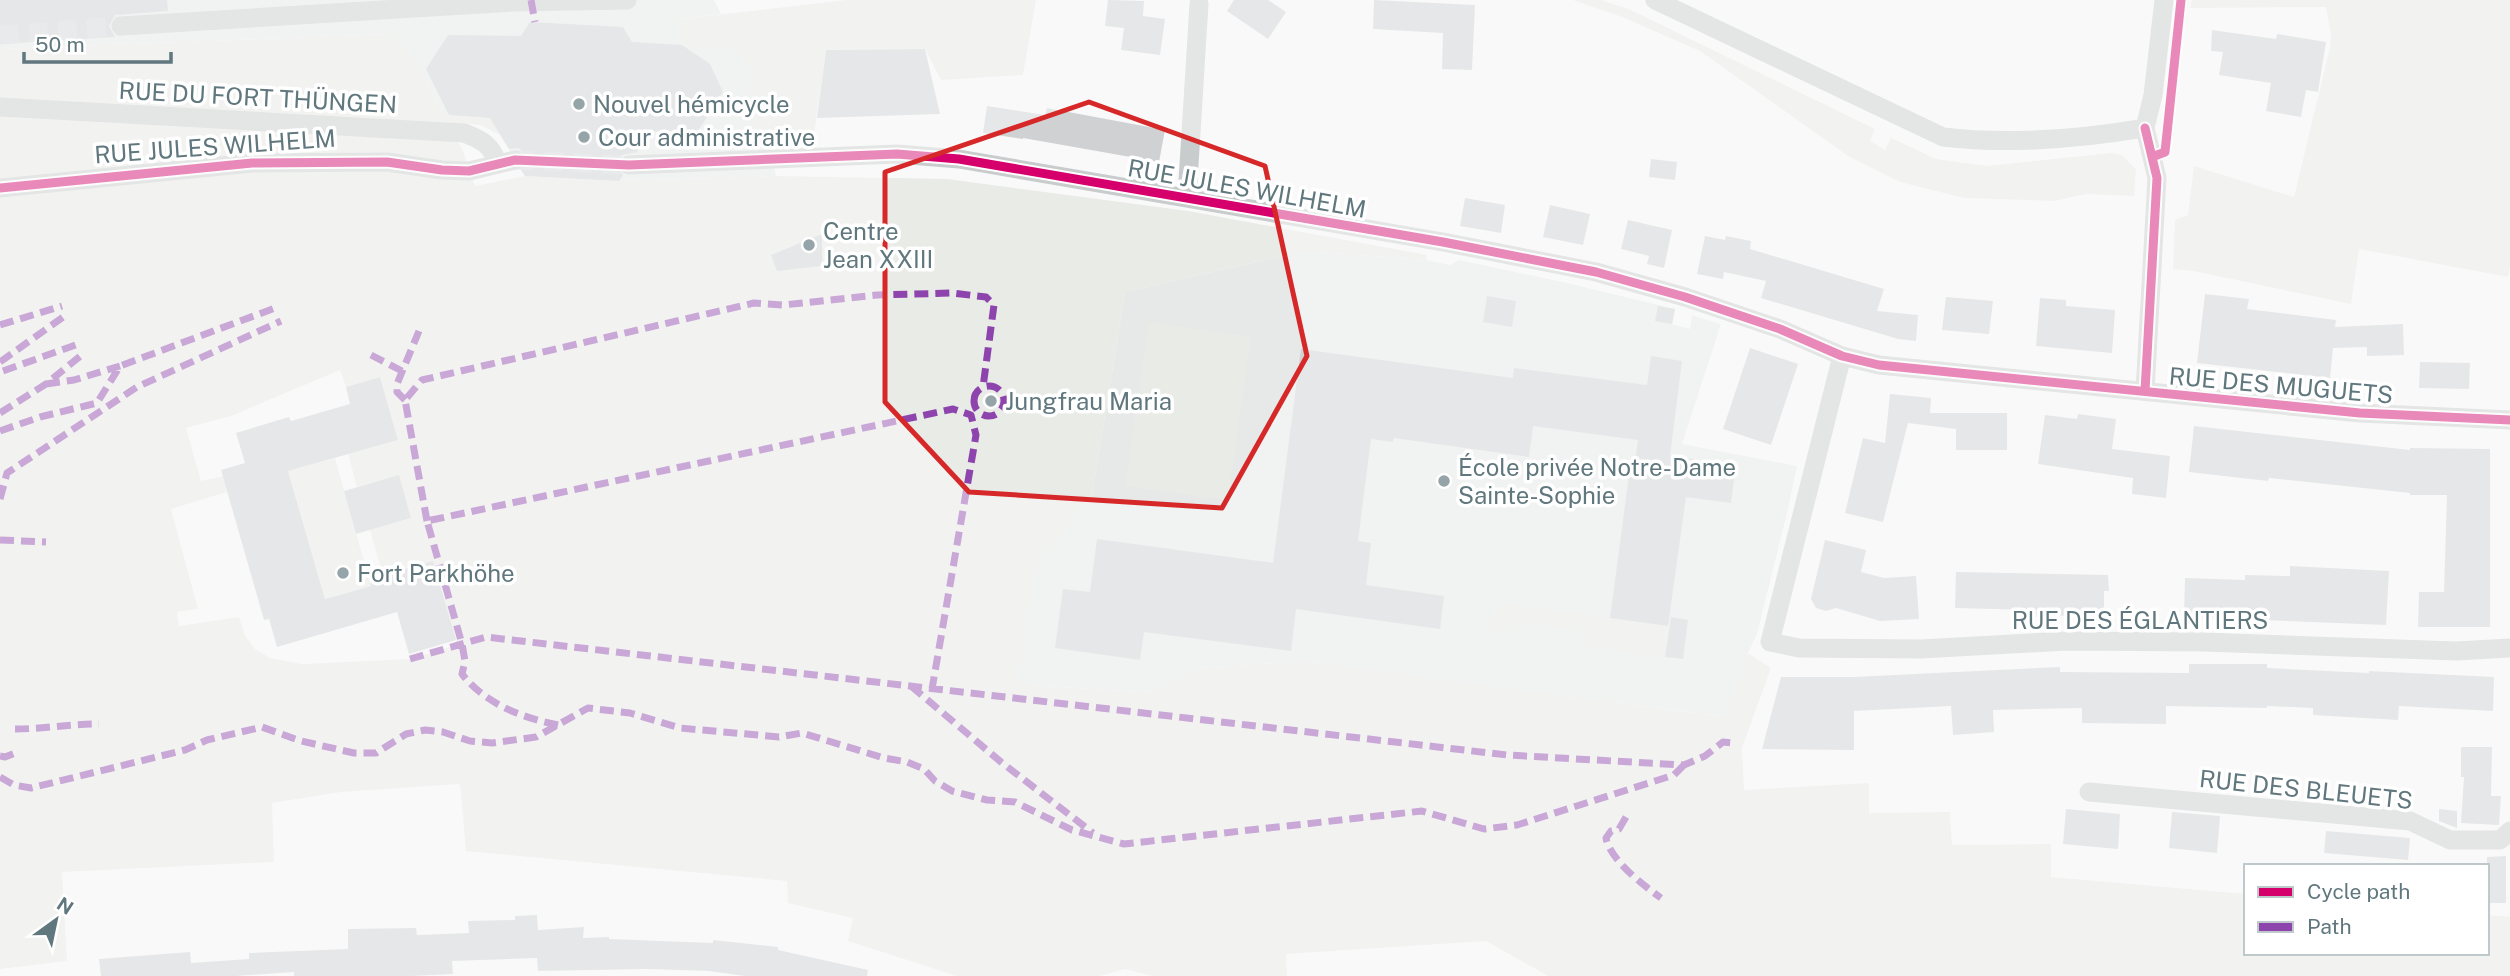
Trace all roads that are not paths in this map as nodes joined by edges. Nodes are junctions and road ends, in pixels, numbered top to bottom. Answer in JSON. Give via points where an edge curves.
{"nodes":[{"id":1,"x":627,"y":0,"type":"edge"},
{"id":2,"x":1655,"y":0,"type":"edge"},
{"id":3,"x":2164,"y":0,"type":"edge"},
{"id":4,"x":1199,"y":4,"type":"dead end"},
{"id":5,"x":121,"y":26,"type":"tunnel mouth"},
{"id":6,"x":0,"y":107,"type":"edge"},
{"id":7,"x":2145,"y":128,"type":"junction"},
{"id":8,"x":507,"y":162,"type":"joint"},
{"id":9,"x":629,"y":165,"type":"tunnel mouth"},
{"id":10,"x":0,"y":188,"type":"edge"},
{"id":11,"x":1187,"y":198,"type":"junction"},
{"id":12,"x":1842,"y":356,"type":"junction"},
{"id":13,"x":2146,"y":391,"type":"junction"},
{"id":14,"x":2510,"y":420,"type":"edge"},
{"id":15,"x":2510,"y":648,"type":"edge"},
{"id":16,"x":2089,"y":792,"type":"dead end"},
{"id":17,"x":2510,"y":831,"type":"edge"}],
"edges":[{"from":1,"to":5,"type":"street","via":[[513,2]]},
{"from":2,"to":7,"type":"street","via":[[1943,137],[1984,142]]},
{"from":3,"to":7,"type":"street"},
{"from":4,"to":11,"type":"street","name":"RUE JULES WILHELM"},
{"from":6,"to":8,"type":"street","name":"RUE DU FORT THÜNGEN","via":[[464,133],[480,139]]},
{"from":7,"to":13,"type":"street","via":[[2157,178]]},
{"from":8,"to":10,"type":"street","name":"RUE JULES WILHELM","via":[[469,171],[387,162],[252,163]]},
{"from":9,"to":11,"type":"street","name":"RUE JULES WILHELM","via":[[910,155],[959,159]]},
{"from":11,"to":12,"type":"street","name":"RUE JULES WILHELM","via":[[1596,272],[1780,329]]},
{"from":12,"to":13,"type":"street","name":"RUE DES MUGUETS","via":[[1902,368]]},
{"from":12,"to":15,"type":"street","name":"RUE DES ÉGLANTIERS","via":[[1770,642],[1799,648],[1922,649],[2067,641],[2456,651]]},
{"from":13,"to":14,"type":"street","name":"RUE DES MUGUETS","via":[[2360,413]]},
{"from":16,"to":17,"type":"street","name":"RUE DES BLEUETS","via":[[2410,821],[2450,840],[2500,841]]}]}
